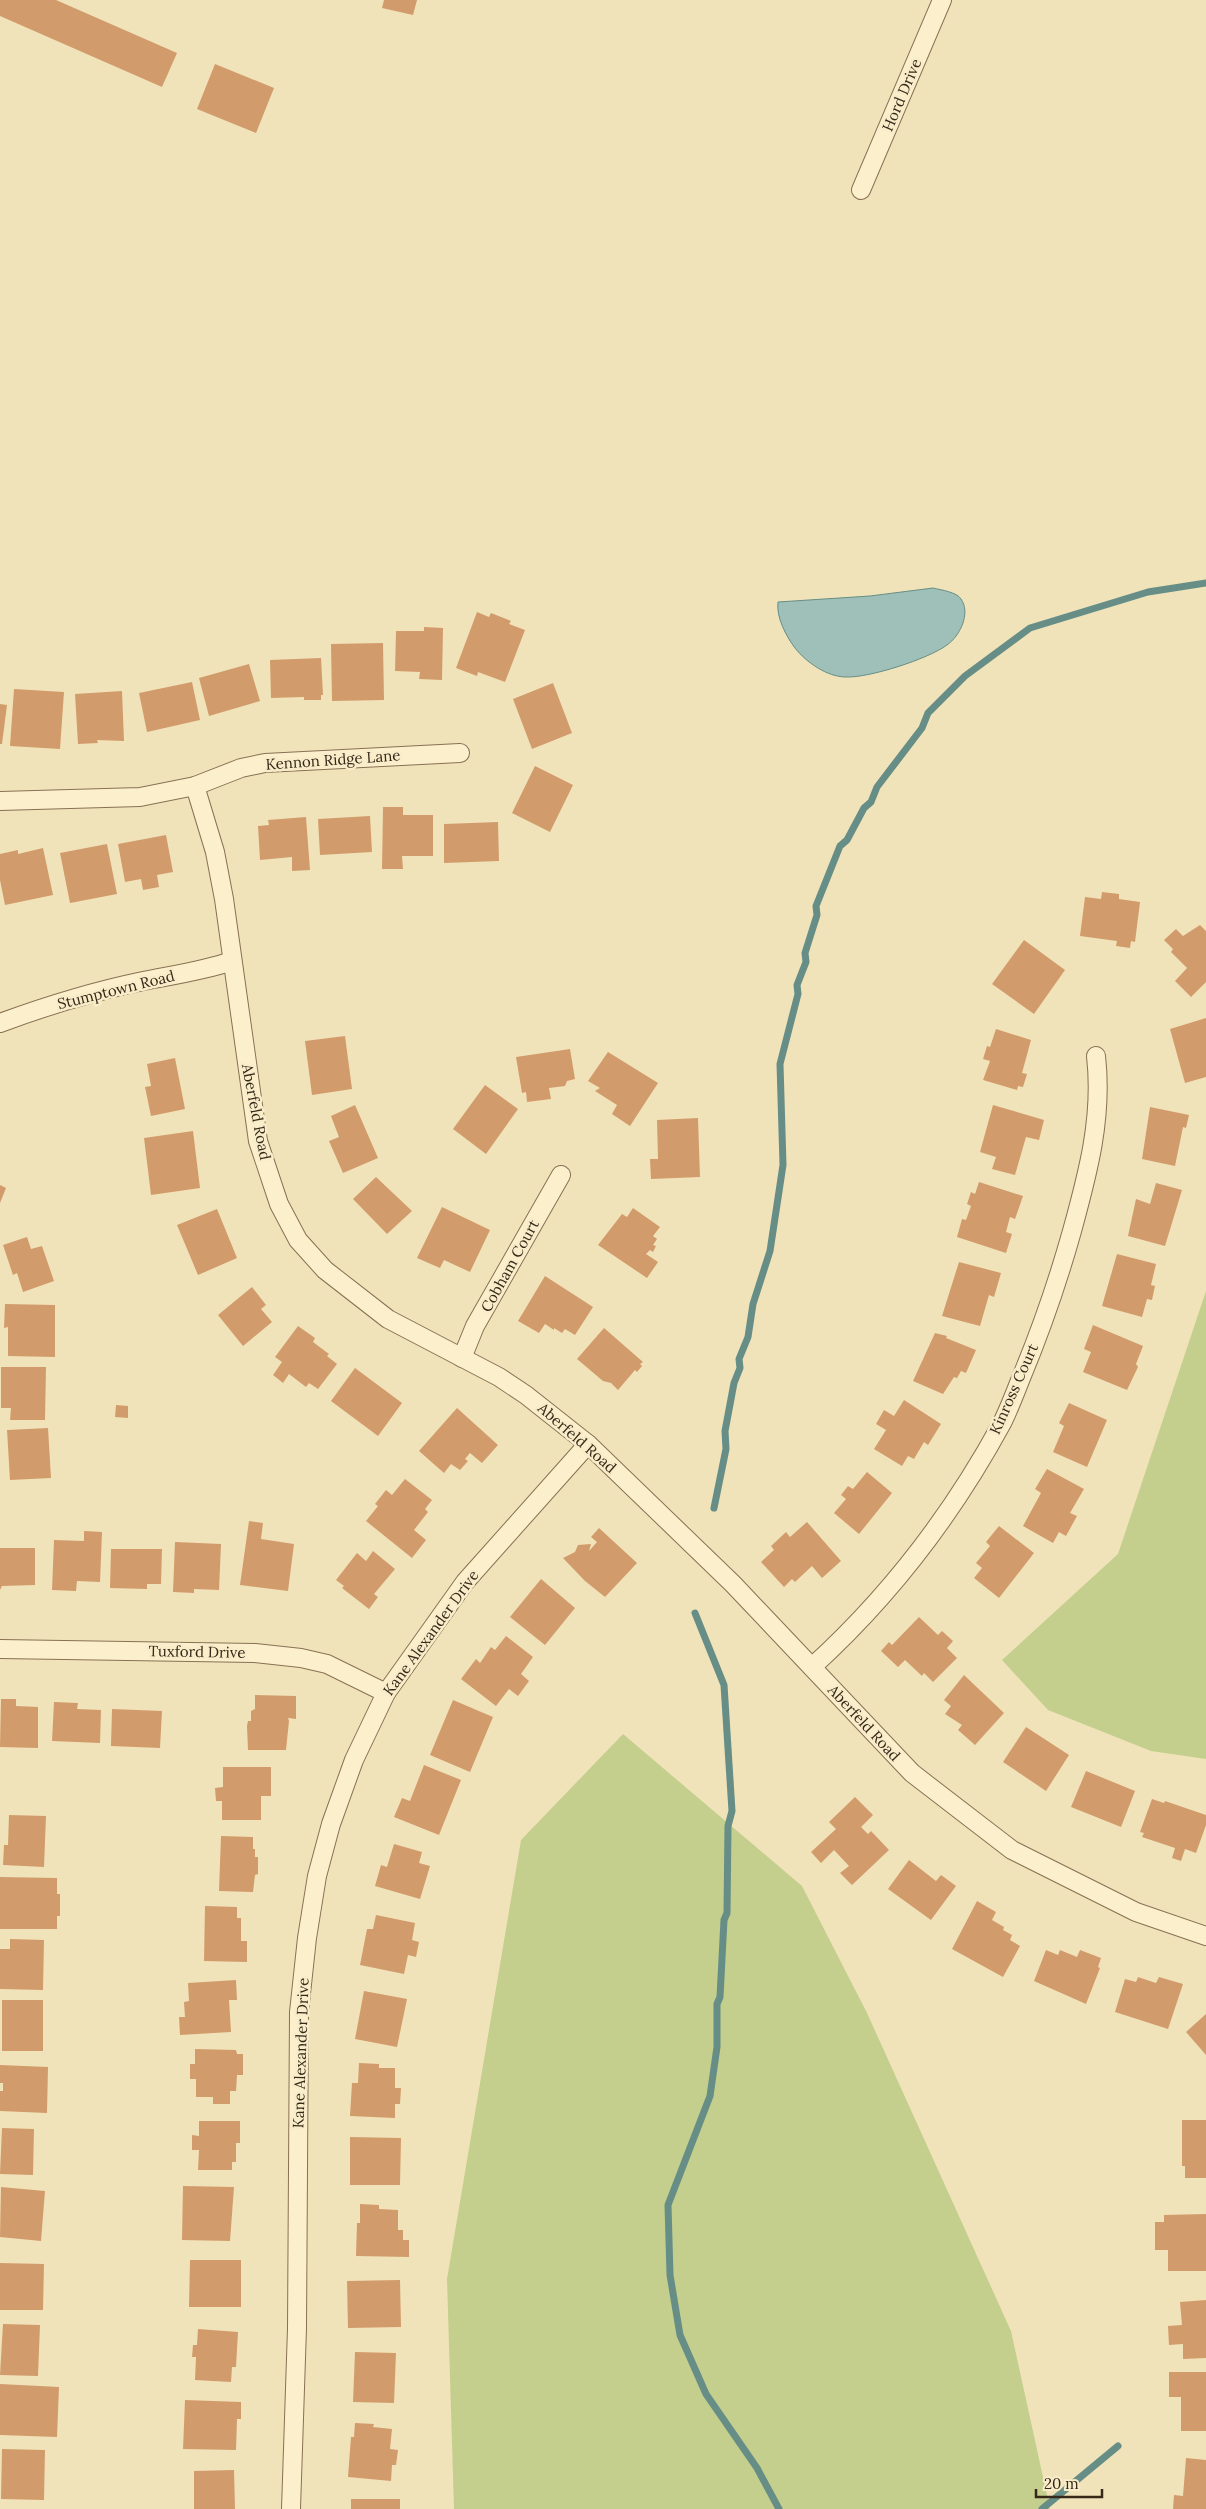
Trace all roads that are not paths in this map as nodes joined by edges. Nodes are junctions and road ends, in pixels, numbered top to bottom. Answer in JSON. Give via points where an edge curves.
{"nodes":[{"id":1,"x":942,"y":0,"type":"edge"},
{"id":2,"x":861,"y":190,"type":"dead end"},
{"id":3,"x":460,"y":753,"type":"dead end"},
{"id":4,"x":195,"y":786,"type":"junction"},
{"id":5,"x":0,"y":801,"type":"edge"},
{"id":6,"x":232,"y":961,"type":"junction"},
{"id":7,"x":0,"y":1023,"type":"edge"},
{"id":8,"x":1096,"y":1056,"type":"dead end"},
{"id":9,"x":561,"y":1175,"type":"dead end"},
{"id":10,"x":462,"y":1358,"type":"junction"},
{"id":11,"x":588,"y":1444,"type":"junction"},
{"id":12,"x":0,"y":1649,"type":"edge"},
{"id":13,"x":812,"y":1667,"type":"junction"},
{"id":14,"x":386,"y":1693,"type":"junction"},
{"id":15,"x":1206,"y":1936,"type":"edge"},
{"id":16,"x":291,"y":2509,"type":"edge"}],
"edges":[{"from":1,"to":2,"type":"street","name":"Hord Drive"},
{"from":3,"to":4,"type":"street","name":"Kennon Ridge Lane","via":[[265,763],[241,768]]},
{"from":4,"to":5,"type":"street","name":"Kennon Ridge Lane","via":[[140,797]]},
{"from":4,"to":6,"type":"street","name":"Aberfeld Road","via":[[215,852]]},
{"from":6,"to":7,"type":"street","name":"Stumptown Road","via":[[29,1012]]},
{"from":6,"to":10,"type":"street","name":"Aberfeld Road","via":[[258,1141],[279,1204],[298,1240],[325,1270],[388,1319]]},
{"from":8,"to":13,"type":"street","name":"Kinross Court","via":[[1096,1139],[1057,1284],[1002,1422],[950,1510],[894,1584]]},
{"from":9,"to":10,"type":"street","name":"Cobham Court","via":[[476,1326]]},
{"from":10,"to":11,"type":"street","name":"Aberfeld Road","via":[[526,1395]]},
{"from":11,"to":13,"type":"street","name":"Aberfeld Road","via":[[733,1584]]},
{"from":11,"to":14,"type":"street","name":"Kane Alexander Drive","via":[[465,1582]]},
{"from":12,"to":14,"type":"street","name":"Tuxford Drive","via":[[255,1653],[301,1658],[327,1664]]},
{"from":13,"to":15,"type":"street","name":"Aberfeld Road","via":[[912,1773],[1012,1850],[1136,1912]]},
{"from":14,"to":16,"type":"street","name":"Kane Alexander Drive","via":[[354,1760],[331,1824],[317,1876],[306,1938],[299,2012],[297,2328]]}]}
